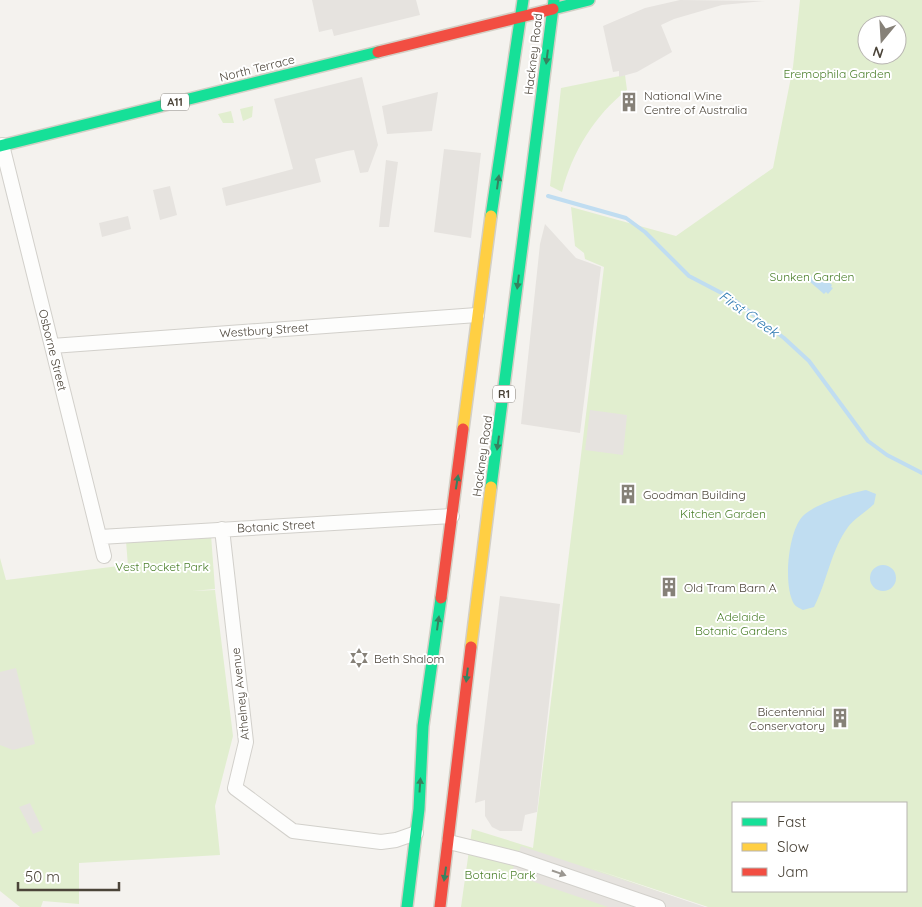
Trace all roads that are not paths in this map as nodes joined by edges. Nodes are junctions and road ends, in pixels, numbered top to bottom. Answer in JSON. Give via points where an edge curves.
{"nodes":[{"id":1,"x":523,"y":0,"type":"edge"},
{"id":2,"x":588,"y":0,"type":"edge"},
{"id":3,"x":553,"y":4,"type":"edge"},
{"id":4,"x":521,"y":17,"type":"junction"},
{"id":5,"x":1,"y":145,"type":"edge"},
{"id":6,"x":521,"y":253,"type":"junction"},
{"id":7,"x":507,"y":258,"type":"dead end"},
{"id":8,"x":496,"y":268,"type":"dead end"},
{"id":9,"x":484,"y":277,"type":"junction"},
{"id":10,"x":477,"y":315,"type":"junction"},
{"id":11,"x":52,"y":346,"type":"junction"},
{"id":12,"x":452,"y":516,"type":"junction"},
{"id":13,"x":222,"y":529,"type":"junction"},
{"id":14,"x":100,"y":537,"type":"junction"},
{"id":15,"x":104,"y":556,"type":"dead end"},
{"id":16,"x":416,"y":833,"type":"junction"},
{"id":17,"x":381,"y":842,"type":"junction"},
{"id":18,"x":449,"y":842,"type":"junction"},
{"id":19,"x":435,"y":844,"type":"dead end"},
{"id":20,"x":412,"y":862,"type":"junction"},
{"id":21,"x":407,"y":907,"type":"edge"},
{"id":22,"x":440,"y":907,"type":"edge"},
{"id":23,"x":658,"y":907,"type":"edge"}],
"edges":[{"from":1,"to":4,"type":"main road","name":"Hackney Road"},
{"from":2,"to":3,"type":"main road"},
{"from":3,"to":4,"type":"main road","number":"A11"},
{"from":3,"to":6,"type":"main road","name":"Hackney Road","number":"R1","one_way":true},
{"from":4,"to":5,"type":"main road","name":"North Terrace","number":"A11"},
{"from":9,"to":4,"type":"main road","name":"Hackney Road","one_way":true},
{"from":5,"to":11,"type":"street","name":"Osborne Street"},
{"from":6,"to":7,"type":"main road"},
{"from":6,"to":18,"type":"main road","name":"Hackney Road","number":"R1","one_way":true},
{"from":8,"to":9,"type":"main road"},
{"from":9,"to":10,"type":"main road","name":"Hackney Road"},
{"from":10,"to":11,"type":"street","name":"Westbury Street"},
{"from":12,"to":10,"type":"main road","name":"Hackney Road","one_way":true},
{"from":11,"to":14,"type":"street","name":"Osborne Street"},
{"from":12,"to":13,"type":"street","name":"Botanic Street"},
{"from":16,"to":12,"type":"main road","name":"Hackney Road","one_way":true,"via":[[423,726]]},
{"from":13,"to":14,"type":"street","name":"Botanic Street"},
{"from":13,"to":17,"type":"street","name":"Athelney Avenue","via":[[246,742],[234,788],[293,830]]},
{"from":14,"to":15,"type":"street","name":"Osborne Street"},
{"from":16,"to":17,"type":"street","name":"Athelney Avenue"},
{"from":16,"to":20,"type":"main road","name":"Hackney Road"},
{"from":17,"to":20,"type":"street","name":"Athelney Avenue","via":[[402,852]]},
{"from":18,"to":19,"type":"main road"},
{"from":18,"to":22,"type":"main road","name":"Hackney Road","number":"R1","one_way":true},
{"from":18,"to":23,"type":"street","one_way":true,"via":[[518,859]]},
{"from":20,"to":21,"type":"main road","name":"Hackney Road"}]}
